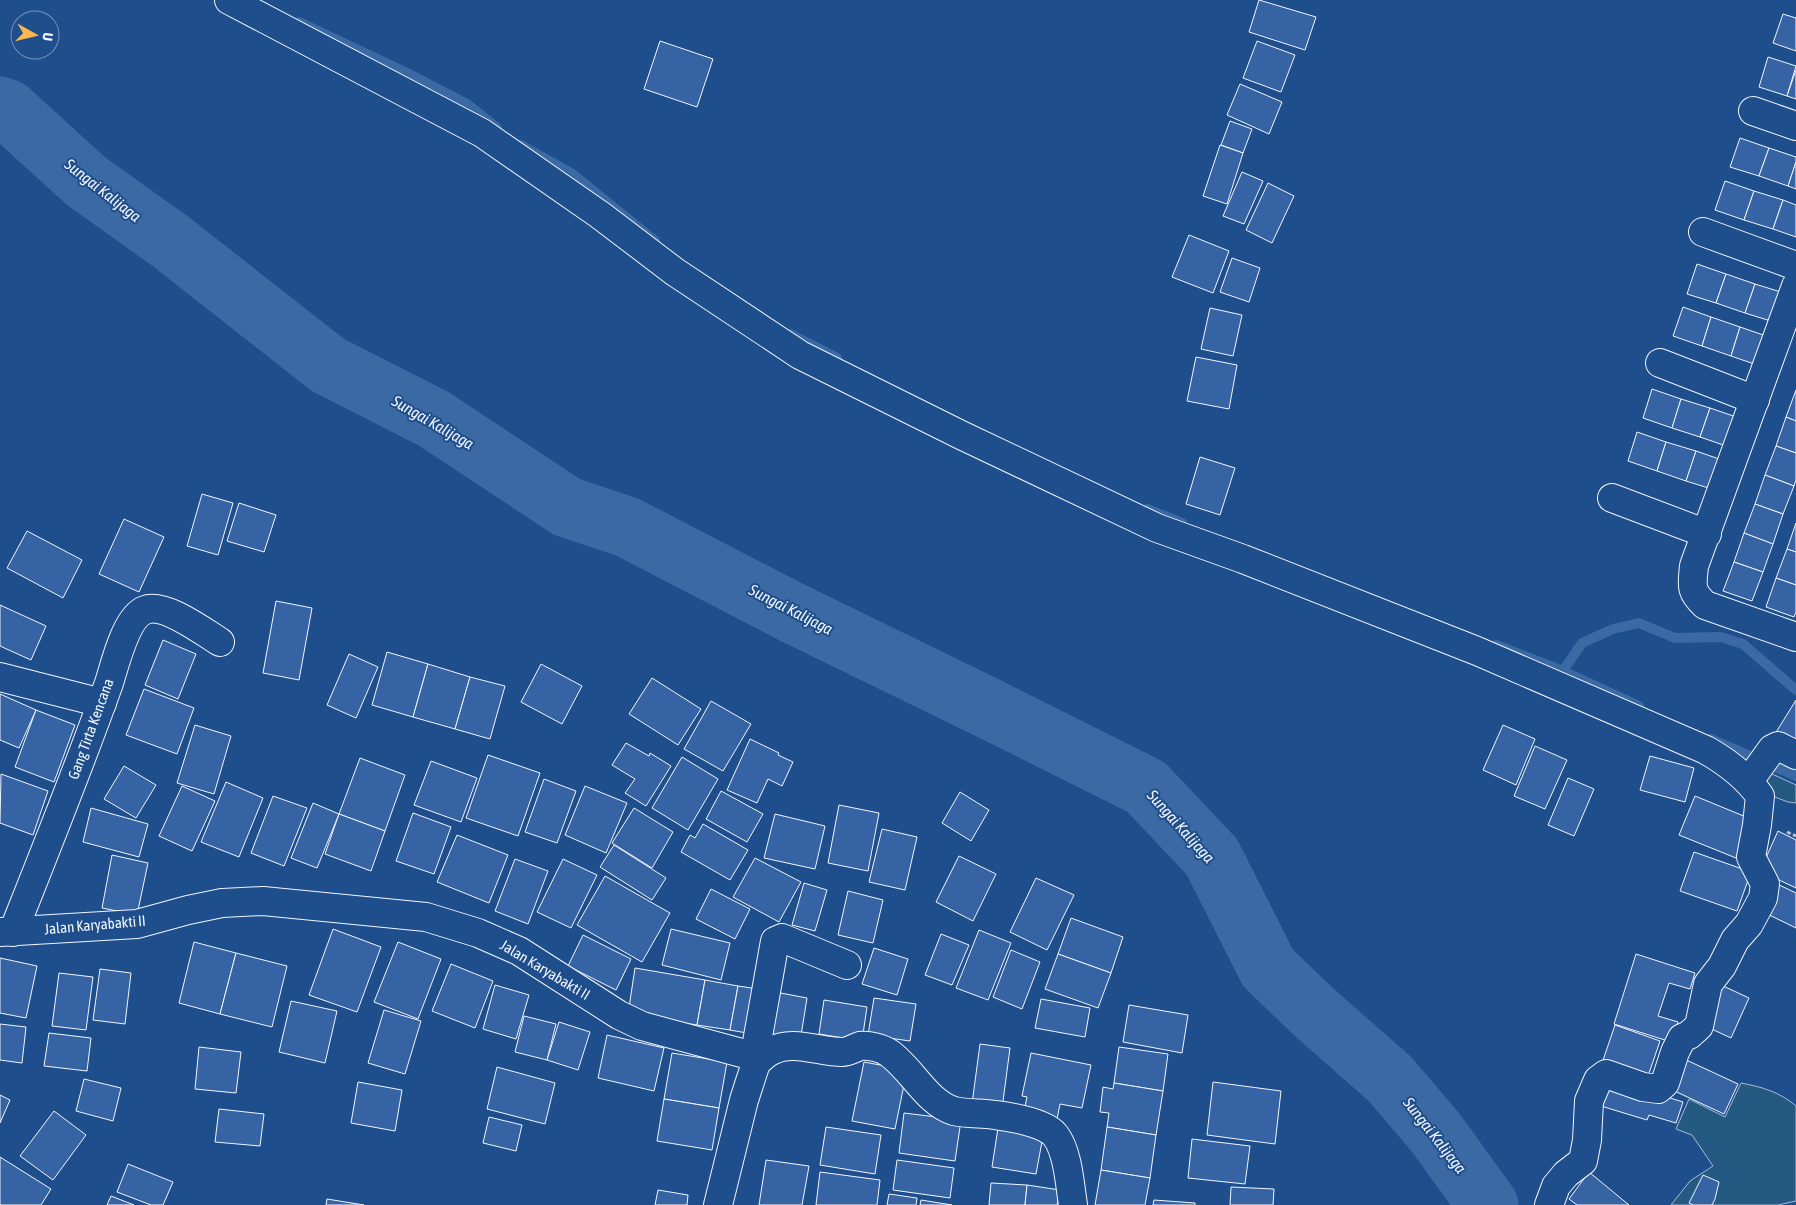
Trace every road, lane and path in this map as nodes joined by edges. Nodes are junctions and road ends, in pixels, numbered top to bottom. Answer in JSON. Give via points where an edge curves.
{"nodes":[{"id":1,"x":229,"y":0,"type":"edge"},
{"id":2,"x":1753,"y":111,"type":"dead end"},
{"id":3,"x":1796,"y":126,"type":"edge"},
{"id":4,"x":1703,"y":232,"type":"dead end"},
{"id":5,"x":1796,"y":266,"type":"edge"},
{"id":6,"x":1796,"y":286,"type":"edge"},
{"id":7,"x":1660,"y":363,"type":"dead end"},
{"id":8,"x":1755,"y":400,"type":"junction"},
{"id":9,"x":1612,"y":498,"type":"dead end"},
{"id":10,"x":1707,"y":534,"type":"junction"},
{"id":11,"x":1796,"y":637,"type":"edge"},
{"id":12,"x":220,"y":642,"type":"dead end"},
{"id":13,"x":0,"y":677,"type":"edge"},
{"id":14,"x":102,"y":703,"type":"junction"},
{"id":15,"x":1784,"y":752,"type":"edge"},
{"id":16,"x":1751,"y":779,"type":"junction"},
{"id":17,"x":7,"y":932,"type":"edge"},
{"id":18,"x":847,"y":965,"type":"dead end"},
{"id":19,"x":755,"y":1061,"type":"junction"},
{"id":20,"x":718,"y":1205,"type":"edge"},
{"id":21,"x":1073,"y":1205,"type":"edge"},
{"id":22,"x":1549,"y":1205,"type":"edge"}],
"edges":[{"from":1,"to":16,"type":"street","via":[[482,133],[675,272],[800,355],[1157,528],[1477,651],[1706,750]]},
{"from":2,"to":3,"type":"street"},
{"from":4,"to":5,"type":"street"},
{"from":6,"to":8,"type":"street"},
{"from":7,"to":8,"type":"street"},
{"from":8,"to":10,"type":"street"},
{"from":9,"to":10,"type":"street"},
{"from":10,"to":11,"type":"street","via":[[1694,566],[1692,584],[1695,596],[1705,605]]},
{"from":12,"to":14,"type":"street","name":"Gang Tirta Kencana","via":[[185,620],[160,609],[146,609],[129,625]]},
{"from":13,"to":14,"type":"street"},
{"from":14,"to":17,"type":"street","name":"Gang Tirta Kencana"},
{"from":15,"to":16,"type":"street"},
{"from":16,"to":22,"type":"street","via":[[1760,796],[1751,857],[1765,884],[1763,898],[1708,984],[1699,1026],[1682,1038],[1665,1083],[1658,1089],[1606,1074],[1598,1080],[1589,1101],[1583,1160],[1556,1186]]},
{"from":17,"to":19,"type":"street","name":"Jalan Karyabakti II","via":[[137,924],[222,903],[263,901],[426,917],[478,933],[519,952],[618,1015],[642,1026],[749,1055]]},
{"from":18,"to":19,"type":"street","via":[[782,938],[775,941]]},
{"from":19,"to":20,"type":"street"},
{"from":19,"to":21,"type":"street","via":[[772,1050],[796,1045],[843,1052],[872,1046],[888,1052],[941,1106],[1045,1127],[1055,1135],[1063,1148]]}]}
